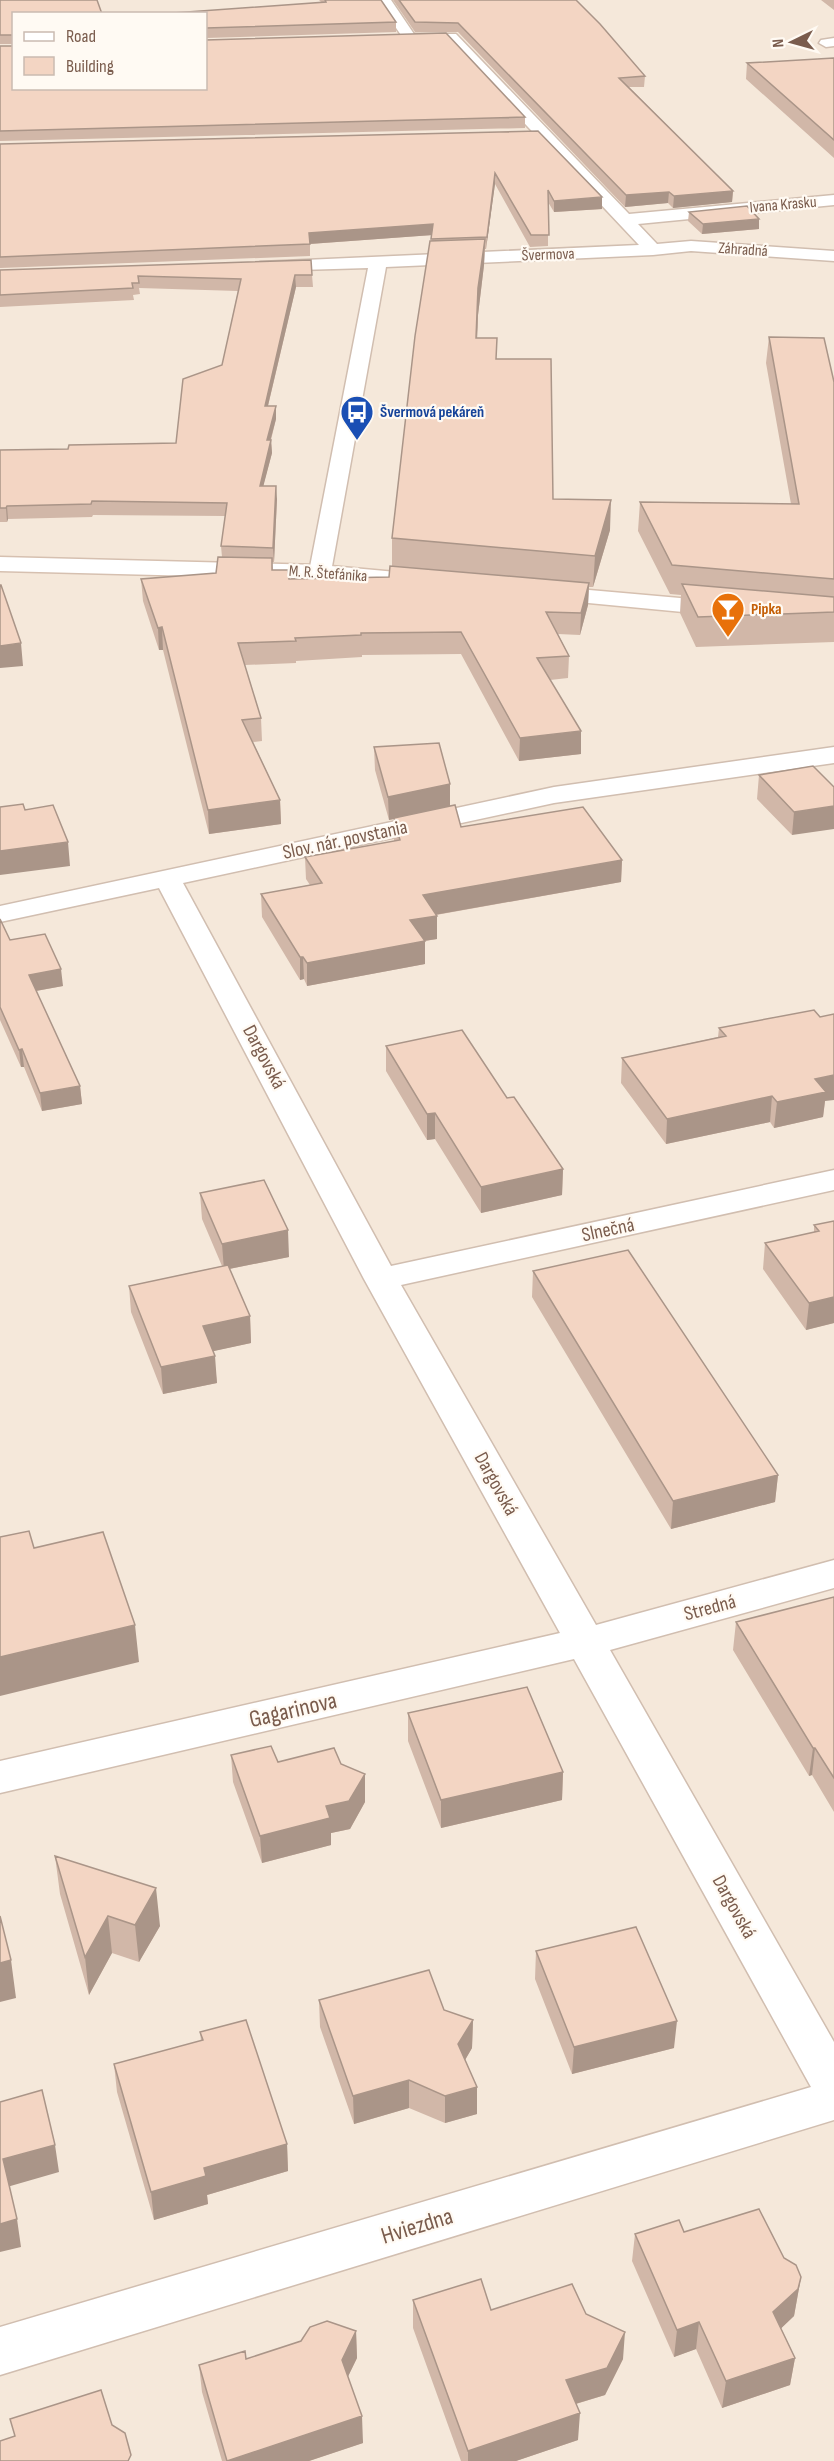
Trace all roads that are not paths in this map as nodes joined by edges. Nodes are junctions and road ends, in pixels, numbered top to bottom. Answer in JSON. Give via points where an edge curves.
{"nodes":[{"id":1,"x":384,"y":0,"type":"edge"},
{"id":2,"x":410,"y":38,"type":"junction"},
{"id":3,"x":387,"y":39,"type":"edge"},
{"id":4,"x":834,"y":200,"type":"edge"},
{"id":5,"x":624,"y":220,"type":"junction"},
{"id":6,"x":653,"y":250,"type":"junction"},
{"id":7,"x":834,"y":256,"type":"edge"},
{"id":8,"x":378,"y":262,"type":"junction"},
{"id":9,"x":249,"y":266,"type":"edge"},
{"id":10,"x":0,"y":564,"type":"edge"},
{"id":11,"x":320,"y":573,"type":"junction"},
{"id":12,"x":436,"y":583,"type":"edge"},
{"id":13,"x":518,"y":590,"type":"edge"},
{"id":14,"x":752,"y":611,"type":"edge"},
{"id":15,"x":834,"y":755,"type":"edge"},
{"id":16,"x":167,"y":878,"type":"junction"},
{"id":17,"x":0,"y":914,"type":"edge"},
{"id":18,"x":834,"y":1180,"type":"edge"},
{"id":19,"x":381,"y":1279,"type":"junction"},
{"id":20,"x":834,"y":1574,"type":"edge"},
{"id":21,"x":586,"y":1642,"type":"junction"},
{"id":22,"x":0,"y":1777,"type":"edge"},
{"id":23,"x":834,"y":2085,"type":"edge"},
{"id":24,"x":834,"y":2100,"type":"edge"},
{"id":25,"x":0,"y":2351,"type":"edge"}],
"edges":[{"from":1,"to":2,"type":"street"},
{"from":2,"to":3,"type":"street"},
{"from":2,"to":5,"type":"street","via":[[451,37],[534,134]]},
{"from":4,"to":5,"type":"street","name":"Ivana Krasku"},
{"from":5,"to":6,"type":"street"},
{"from":6,"to":7,"type":"street","name":"Záhradná","via":[[691,246]]},
{"from":6,"to":8,"type":"street","name":"Švermova"},
{"from":8,"to":9,"type":"street"},
{"from":8,"to":11,"type":"street"},
{"from":10,"to":11,"type":"street","name":"M. R. Štefánika"},
{"from":11,"to":12,"type":"street","name":"M. R. Štefánika"},
{"from":13,"to":14,"type":"street"},
{"from":15,"to":16,"type":"street","name":"Slov. nár. povstania","via":[[554,795]]},
{"from":16,"to":17,"type":"street","name":"Slov. nár. povstania"},
{"from":16,"to":19,"type":"street","name":"Dargovská"},
{"from":18,"to":19,"type":"street","name":"Slnečná"},
{"from":19,"to":21,"type":"street","name":"Dargovská"},
{"from":20,"to":21,"type":"street","name":"Stredná"},
{"from":21,"to":22,"type":"street","name":"Gagarinova"},
{"from":21,"to":23,"type":"street","name":"Dargovská"},
{"from":24,"to":25,"type":"street","name":"Hviezdna"}]}
